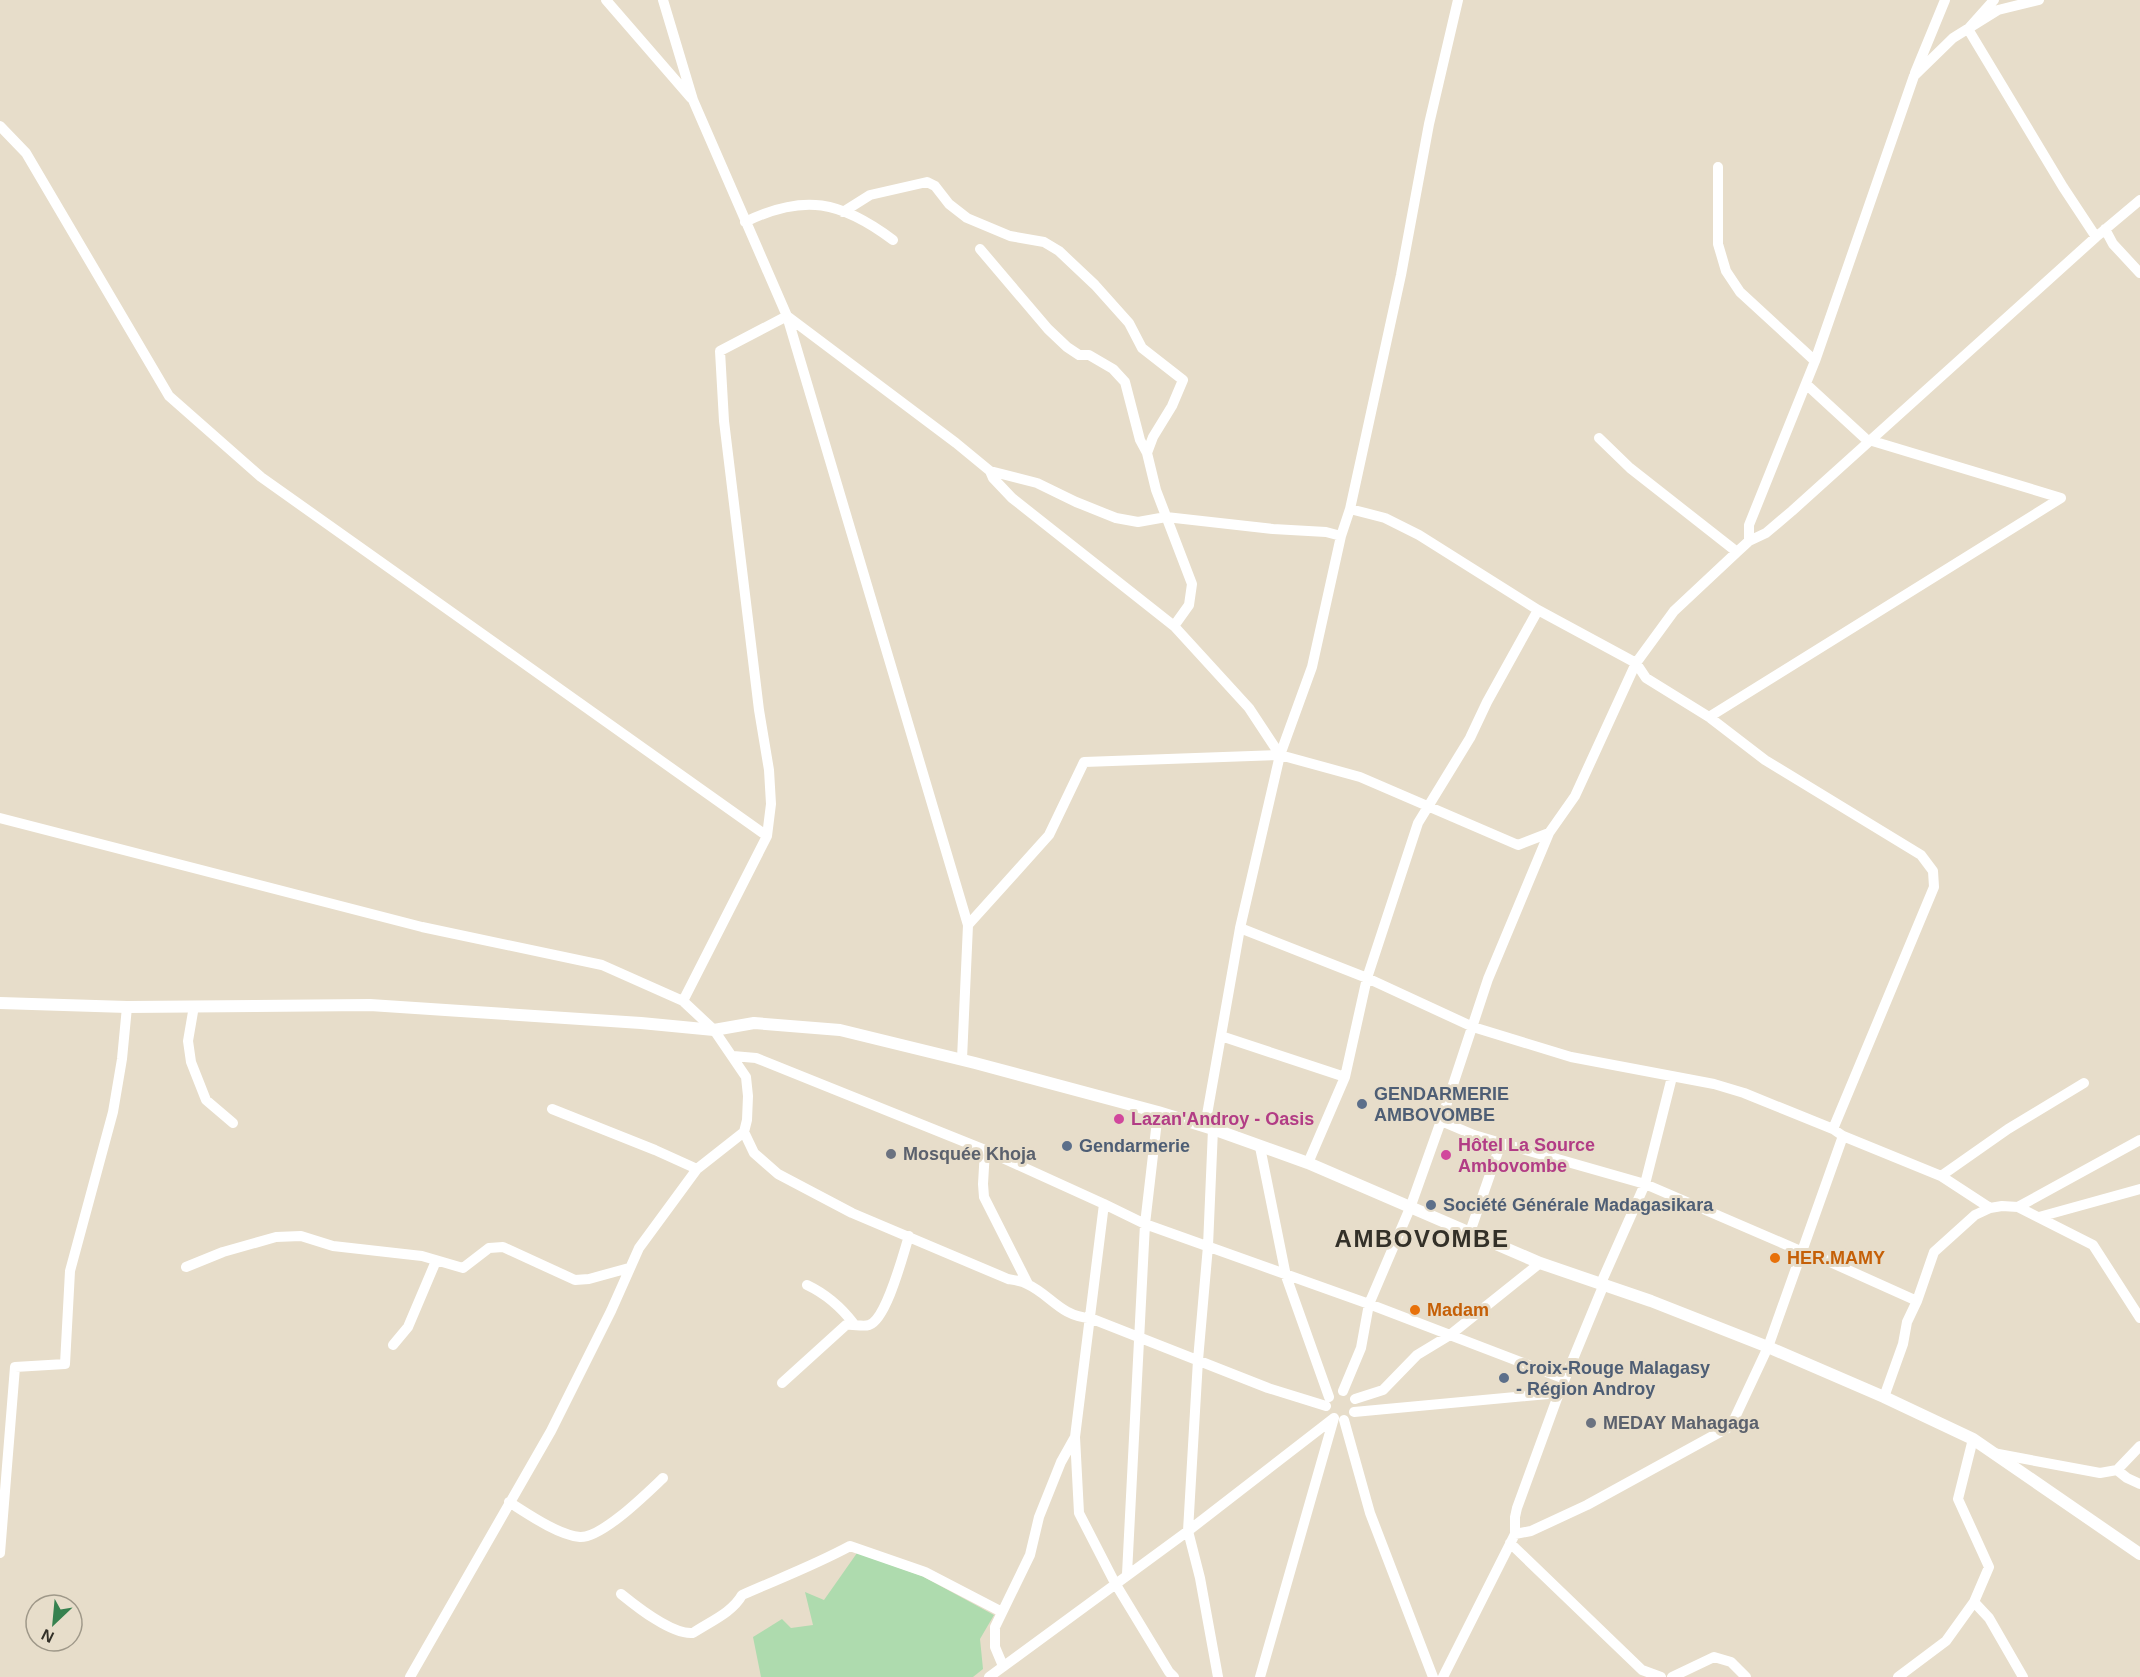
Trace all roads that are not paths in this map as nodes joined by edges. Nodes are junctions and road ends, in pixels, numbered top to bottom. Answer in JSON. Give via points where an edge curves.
{"nodes":[{"id":1,"x":606,"y":0,"type":"edge"},
{"id":2,"x":663,"y":0,"type":"edge"},
{"id":3,"x":1458,"y":0,"type":"edge"},
{"id":4,"x":1945,"y":0,"type":"edge"},
{"id":5,"x":1994,"y":0,"type":"edge"},
{"id":6,"x":2039,"y":0,"type":"edge"},
{"id":7,"x":1968,"y":29,"type":"junction"},
{"id":8,"x":1914,"y":76,"type":"junction"},
{"id":9,"x":693,"y":100,"type":"junction"},
{"id":10,"x":0,"y":126,"type":"edge"},
{"id":11,"x":1718,"y":167,"type":"dead end"},
{"id":12,"x":2140,"y":200,"type":"edge"},
{"id":13,"x":843,"y":212,"type":"junction"},
{"id":14,"x":745,"y":222,"type":"junction"},
{"id":15,"x":2100,"y":233,"type":"junction"},
{"id":16,"x":892,"y":240,"type":"dead end"},
{"id":17,"x":980,"y":249,"type":"dead end"},
{"id":18,"x":2140,"y":273,"type":"edge"},
{"id":19,"x":787,"y":316,"type":"junction"},
{"id":20,"x":1815,"y":361,"type":"junction"},
{"id":21,"x":1806,"y":384,"type":"junction"},
{"id":22,"x":1599,"y":438,"type":"dead end"},
{"id":23,"x":1869,"y":441,"type":"junction"},
{"id":24,"x":1147,"y":453,"type":"junction"},
{"id":25,"x":990,"y":471,"type":"junction"},
{"id":26,"x":1350,"y":509,"type":"junction"},
{"id":27,"x":1166,"y":517,"type":"junction"},
{"id":28,"x":1341,"y":536,"type":"junction"},
{"id":29,"x":1749,"y":541,"type":"junction"},
{"id":30,"x":1737,"y":552,"type":"junction"},
{"id":31,"x":1538,"y":610,"type":"junction"},
{"id":32,"x":1174,"y":626,"type":"junction"},
{"id":33,"x":1636,"y":663,"type":"junction"},
{"id":34,"x":1709,"y":717,"type":"junction"},
{"id":35,"x":1280,"y":755,"type":"junction"},
{"id":36,"x":1428,"y":807,"type":"junction"},
{"id":37,"x":0,"y":818,"type":"edge"},
{"id":38,"x":1550,"y":833,"type":"junction"},
{"id":39,"x":767,"y":837,"type":"junction"},
{"id":40,"x":968,"y":925,"type":"junction"},
{"id":41,"x":1240,"y":928,"type":"junction"},
{"id":42,"x":1366,"y":978,"type":"junction"},
{"id":43,"x":683,"y":1001,"type":"junction"},
{"id":44,"x":0,"y":1003,"type":"edge"},
{"id":45,"x":194,"y":1006,"type":"junction"},
{"id":46,"x":127,"y":1007,"type":"junction"},
{"id":47,"x":1473,"y":1027,"type":"junction"},
{"id":48,"x":714,"y":1030,"type":"junction"},
{"id":49,"x":1221,"y":1036,"type":"junction"},
{"id":50,"x":733,"y":1056,"type":"junction"},
{"id":51,"x":962,"y":1059,"type":"junction"},
{"id":52,"x":1345,"y":1077,"type":"junction"},
{"id":53,"x":1672,"y":1077,"type":"junction"},
{"id":54,"x":2084,"y":1083,"type":"dead end"},
{"id":55,"x":552,"y":1109,"type":"dead end"},
{"id":56,"x":1158,"y":1112,"type":"junction"},
{"id":57,"x":1441,"y":1121,"type":"junction"},
{"id":58,"x":233,"y":1123,"type":"dead end"},
{"id":59,"x":1209,"y":1128,"type":"junction"},
{"id":60,"x":1833,"y":1129,"type":"junction"},
{"id":61,"x":744,"y":1132,"type":"junction"},
{"id":62,"x":1843,"y":1136,"type":"junction"},
{"id":63,"x":2140,"y":1140,"type":"edge"},
{"id":64,"x":1501,"y":1143,"type":"junction"},
{"id":65,"x":1260,"y":1147,"type":"junction"},
{"id":66,"x":985,"y":1150,"type":"junction"},
{"id":67,"x":1308,"y":1163,"type":"junction"},
{"id":68,"x":697,"y":1169,"type":"junction"},
{"id":69,"x":1941,"y":1176,"type":"junction"},
{"id":70,"x":1645,"y":1184,"type":"junction"},
{"id":71,"x":2140,"y":1189,"type":"edge"},
{"id":72,"x":1104,"y":1204,"type":"junction"},
{"id":73,"x":2018,"y":1207,"type":"junction"},
{"id":74,"x":1410,"y":1208,"type":"junction"},
{"id":75,"x":1990,"y":1208,"type":"junction"},
{"id":76,"x":2039,"y":1217,"type":"junction"},
{"id":77,"x":1145,"y":1224,"type":"junction"},
{"id":78,"x":1470,"y":1232,"type":"junction"},
{"id":79,"x":909,"y":1236,"type":"junction"},
{"id":80,"x":1208,"y":1246,"type":"junction"},
{"id":81,"x":1803,"y":1252,"type":"junction"},
{"id":82,"x":436,"y":1261,"type":"junction"},
{"id":83,"x":1540,"y":1263,"type":"junction"},
{"id":84,"x":186,"y":1267,"type":"dead end"},
{"id":85,"x":629,"y":1268,"type":"junction"},
{"id":86,"x":1286,"y":1276,"type":"junction"},
{"id":87,"x":1028,"y":1284,"type":"junction"},
{"id":88,"x":1602,"y":1284,"type":"junction"},
{"id":89,"x":807,"y":1285,"type":"dead end"},
{"id":90,"x":1917,"y":1301,"type":"junction"},
{"id":91,"x":1369,"y":1304,"type":"junction"},
{"id":92,"x":1090,"y":1317,"type":"junction"},
{"id":93,"x":2140,"y":1318,"type":"edge"},
{"id":94,"x":854,"y":1324,"type":"junction"},
{"id":95,"x":1450,"y":1335,"type":"junction"},
{"id":96,"x":1140,"y":1338,"type":"junction"},
{"id":97,"x":393,"y":1346,"type":"dead end"},
{"id":98,"x":1768,"y":1347,"type":"junction"},
{"id":99,"x":1198,"y":1360,"type":"junction"},
{"id":100,"x":1565,"y":1379,"type":"junction"},
{"id":101,"x":782,"y":1383,"type":"dead end"},
{"id":102,"x":1343,"y":1391,"type":"junction"},
{"id":103,"x":1559,"y":1393,"type":"junction"},
{"id":104,"x":1884,"y":1397,"type":"junction"},
{"id":105,"x":1354,"y":1399,"type":"junction"},
{"id":106,"x":1328,"y":1402,"type":"junction"},
{"id":107,"x":1354,"y":1412,"type":"junction"},
{"id":108,"x":1339,"y":1419,"type":"junction"},
{"id":109,"x":1075,"y":1437,"type":"junction"},
{"id":110,"x":1973,"y":1439,"type":"junction"},
{"id":111,"x":2140,"y":1446,"type":"edge"},
{"id":112,"x":1993,"y":1452,"type":"junction"},
{"id":113,"x":2117,"y":1470,"type":"junction"},
{"id":114,"x":663,"y":1478,"type":"dead end"},
{"id":115,"x":2140,"y":1484,"type":"edge"},
{"id":116,"x":509,"y":1502,"type":"junction"},
{"id":117,"x":1188,"y":1531,"type":"junction"},
{"id":118,"x":1513,"y":1539,"type":"junction"},
{"id":119,"x":0,"y":1553,"type":"edge"},
{"id":120,"x":2140,"y":1554,"type":"edge"},
{"id":121,"x":1127,"y":1574,"type":"junction"},
{"id":122,"x":1115,"y":1583,"type":"junction"},
{"id":123,"x":621,"y":1594,"type":"dead end"},
{"id":124,"x":1974,"y":1602,"type":"junction"},
{"id":125,"x":1002,"y":1612,"type":"junction"},
{"id":126,"x":1003,"y":1666,"type":"junction"},
{"id":127,"x":410,"y":1677,"type":"edge"},
{"id":128,"x":989,"y":1677,"type":"edge"},
{"id":129,"x":1174,"y":1677,"type":"edge"},
{"id":130,"x":1218,"y":1677,"type":"edge"},
{"id":131,"x":1260,"y":1677,"type":"edge"},
{"id":132,"x":1433,"y":1677,"type":"edge"},
{"id":133,"x":1443,"y":1677,"type":"edge"},
{"id":134,"x":1661,"y":1677,"type":"edge"},
{"id":135,"x":1672,"y":1677,"type":"edge"},
{"id":136,"x":1746,"y":1677,"type":"edge"},
{"id":137,"x":1898,"y":1677,"type":"edge"},
{"id":138,"x":2023,"y":1677,"type":"edge"}],
"edges":[{"from":1,"to":9,"type":"street"},
{"from":2,"to":9,"type":"street"},
{"from":3,"to":26,"type":"street"},
{"from":4,"to":8,"type":"street"},
{"from":5,"to":7,"type":"street"},
{"from":6,"to":7,"type":"street","via":[[1998,10]]},
{"from":7,"to":8,"type":"street","via":[[1953,38]]},
{"from":7,"to":15,"type":"street","via":[[2038,146]]},
{"from":8,"to":20,"type":"street"},
{"from":9,"to":14,"type":"street"},
{"from":10,"to":39,"type":"street","via":[[26,153],[169,396],[261,477]]},
{"from":11,"to":20,"type":"street","via":[[1718,244],[1726,271],[1740,292]]},
{"from":12,"to":15,"type":"street"},
{"from":13,"to":14,"type":"street","via":[[820,204],[792,205]]},
{"from":13,"to":16,"type":"street","via":[[868,222]]},
{"from":13,"to":24,"type":"street","via":[[870,195],[927,182],[967,218],[1010,236],[1044,242],[1059,251],[1129,323],[1142,348],[1183,380]]},
{"from":14,"to":19,"type":"street"},
{"from":15,"to":18,"type":"street"},
{"from":15,"to":23,"type":"street"},
{"from":17,"to":24,"type":"street","via":[[1067,347],[1113,369],[1125,382]]},
{"from":19,"to":25,"type":"street"},
{"from":19,"to":39,"type":"street","via":[[720,351],[724,421],[769,771]]},
{"from":19,"to":40,"type":"street"},
{"from":20,"to":21,"type":"street"},
{"from":21,"to":23,"type":"street"},
{"from":21,"to":29,"type":"street","via":[[1749,525]]},
{"from":22,"to":30,"type":"street","via":[[1630,468]]},
{"from":23,"to":29,"type":"street","via":[[1792,511]]},
{"from":23,"to":34,"type":"street","via":[[2061,498]]},
{"from":24,"to":27,"type":"street"},
{"from":25,"to":27,"type":"street","via":[[1037,483],[1116,518],[1138,522]]},
{"from":25,"to":32,"type":"street","via":[[1012,498]]},
{"from":26,"to":28,"type":"street"},
{"from":26,"to":31,"type":"street","via":[[1384,518],[1419,535]]},
{"from":27,"to":28,"type":"street"},
{"from":27,"to":32,"type":"street","via":[[1192,584],[1189,605]]},
{"from":28,"to":35,"type":"street","via":[[1312,667]]},
{"from":29,"to":30,"type":"street"},
{"from":30,"to":33,"type":"street","via":[[1674,611]]},
{"from":31,"to":33,"type":"street"},
{"from":31,"to":36,"type":"street","via":[[1470,738]]},
{"from":32,"to":35,"type":"street","via":[[1249,708]]},
{"from":33,"to":34,"type":"street","via":[[1646,678]]},
{"from":33,"to":38,"type":"street","via":[[1575,796]]},
{"from":34,"to":60,"type":"street","via":[[1765,760],[1921,855],[1933,871],[1934,887]]},
{"from":35,"to":36,"type":"street","via":[[1360,777]]},
{"from":35,"to":40,"type":"street","via":[[1084,762],[1049,835]]},
{"from":35,"to":41,"type":"street"},
{"from":36,"to":38,"type":"street","via":[[1518,845]]},
{"from":36,"to":42,"type":"street","via":[[1418,823]]},
{"from":37,"to":43,"type":"street","via":[[422,927],[602,965]]},
{"from":38,"to":47,"type":"street","via":[[1488,979]]},
{"from":39,"to":43,"type":"street"},
{"from":40,"to":51,"type":"street"},
{"from":41,"to":42,"type":"street"},
{"from":41,"to":49,"type":"street"},
{"from":42,"to":47,"type":"street"},
{"from":42,"to":52,"type":"street"},
{"from":43,"to":48,"type":"street"},
{"from":44,"to":46,"type":"main road"},
{"from":45,"to":46,"type":"main road"},
{"from":45,"to":48,"type":"main road","via":[[370,1005]]},
{"from":45,"to":58,"type":"street","via":[[188,1041],[191,1062],[206,1100]]},
{"from":46,"to":119,"type":"street","via":[[113,1112],[70,1271],[65,1364],[15,1367]]},
{"from":47,"to":53,"type":"street","via":[[1571,1057]]},
{"from":47,"to":57,"type":"street"},
{"from":48,"to":50,"type":"street"},
{"from":48,"to":51,"type":"main road","via":[[754,1023],[840,1030]]},
{"from":49,"to":52,"type":"street"},
{"from":49,"to":59,"type":"street"},
{"from":50,"to":61,"type":"street","via":[[746,1077]]},
{"from":50,"to":66,"type":"street","via":[[756,1058]]},
{"from":51,"to":56,"type":"main road"},
{"from":52,"to":67,"type":"street"},
{"from":53,"to":60,"type":"street","via":[[1744,1093]]},
{"from":53,"to":70,"type":"street"},
{"from":54,"to":69,"type":"street"},
{"from":55,"to":68,"type":"street"},
{"from":56,"to":59,"type":"main road"},
{"from":56,"to":77,"type":"street"},
{"from":57,"to":64,"type":"street"},
{"from":57,"to":74,"type":"street"},
{"from":59,"to":65,"type":"main road"},
{"from":59,"to":80,"type":"street"},
{"from":60,"to":62,"type":"street"},
{"from":61,"to":68,"type":"street"},
{"from":61,"to":79,"type":"street","via":[[754,1153],[778,1174],[852,1214]]},
{"from":62,"to":69,"type":"street"},
{"from":62,"to":81,"type":"street"},
{"from":63,"to":73,"type":"street"},
{"from":64,"to":70,"type":"street"},
{"from":64,"to":78,"type":"street"},
{"from":65,"to":67,"type":"main road"},
{"from":65,"to":86,"type":"street"},
{"from":66,"to":72,"type":"street"},
{"from":66,"to":87,"type":"street","via":[[984,1197]]},
{"from":67,"to":74,"type":"main road"},
{"from":68,"to":85,"type":"street","via":[[639,1248]]},
{"from":69,"to":75,"type":"street"},
{"from":70,"to":81,"type":"street"},
{"from":70,"to":88,"type":"street"},
{"from":71,"to":76,"type":"street"},
{"from":72,"to":77,"type":"street"},
{"from":72,"to":92,"type":"street"},
{"from":73,"to":75,"type":"street"},
{"from":73,"to":76,"type":"street"},
{"from":74,"to":78,"type":"main road"},
{"from":74,"to":91,"type":"street"},
{"from":75,"to":90,"type":"street","via":[[1975,1215],[1934,1252]]},
{"from":76,"to":93,"type":"street","via":[[2093,1245]]},
{"from":77,"to":80,"type":"street"},
{"from":77,"to":96,"type":"street"},
{"from":78,"to":83,"type":"main road"},
{"from":79,"to":87,"type":"street"},
{"from":79,"to":94,"type":"street","via":[[878,1319],[869,1326]]},
{"from":80,"to":86,"type":"street"},
{"from":80,"to":99,"type":"street"},
{"from":81,"to":90,"type":"street"},
{"from":81,"to":98,"type":"street"},
{"from":82,"to":84,"type":"street","via":[[333,1246],[301,1236],[276,1237]]},
{"from":82,"to":85,"type":"street","via":[[463,1268],[489,1248],[502,1247],[575,1280],[589,1280]]},
{"from":82,"to":97,"type":"street","via":[[408,1327]]},
{"from":83,"to":88,"type":"main road"},
{"from":83,"to":95,"type":"street"},
{"from":85,"to":116,"type":"street","via":[[551,1431]]},
{"from":86,"to":91,"type":"street"},
{"from":86,"to":106,"type":"street"},
{"from":87,"to":92,"type":"street","via":[[1076,1317]]},
{"from":88,"to":98,"type":"main road"},
{"from":88,"to":100,"type":"street"},
{"from":89,"to":94,"type":"street","via":[[821,1292]]},
{"from":90,"to":104,"type":"street"},
{"from":91,"to":95,"type":"street"},
{"from":91,"to":102,"type":"street","via":[[1361,1348]]},
{"from":92,"to":96,"type":"street"},
{"from":92,"to":109,"type":"street"},
{"from":94,"to":101,"type":"street","via":[[835,1333]]},
{"from":95,"to":100,"type":"street"},
{"from":95,"to":105,"type":"street","via":[[1417,1355],[1383,1390]]},
{"from":96,"to":99,"type":"street"},
{"from":96,"to":121,"type":"street"},
{"from":98,"to":104,"type":"main road"},
{"from":98,"to":118,"type":"street","via":[[1731,1426],[1587,1505]]},
{"from":99,"to":106,"type":"street","via":[[1268,1388]]},
{"from":99,"to":117,"type":"street"},
{"from":100,"to":103,"type":"street"},
{"from":102,"to":105,"type":"street"},
{"from":102,"to":106,"type":"street"},
{"from":103,"to":107,"type":"street"},
{"from":103,"to":118,"type":"street","via":[[1515,1517]]},
{"from":104,"to":110,"type":"main road"},
{"from":105,"to":107,"type":"street"},
{"from":106,"to":108,"type":"street"},
{"from":107,"to":108,"type":"street"},
{"from":108,"to":117,"type":"street"},
{"from":108,"to":131,"type":"street"},
{"from":108,"to":132,"type":"street","via":[[1370,1513]]},
{"from":109,"to":122,"type":"street","via":[[1079,1513]]},
{"from":109,"to":125,"type":"street","via":[[1039,1517],[1030,1555]]},
{"from":110,"to":112,"type":"main road"},
{"from":110,"to":124,"type":"street","via":[[1958,1500],[1989,1567]]},
{"from":111,"to":113,"type":"street"},
{"from":112,"to":113,"type":"street","via":[[2100,1473]]},
{"from":112,"to":120,"type":"main road"},
{"from":113,"to":115,"type":"street"},
{"from":114,"to":116,"type":"street","via":[[602,1530],[582,1537],[567,1534]]},
{"from":116,"to":127,"type":"street"},
{"from":117,"to":121,"type":"street"},
{"from":117,"to":130,"type":"street"},
{"from":118,"to":133,"type":"street"},
{"from":118,"to":134,"type":"street","via":[[1642,1670]]},
{"from":121,"to":122,"type":"street"},
{"from":122,"to":126,"type":"street"},
{"from":122,"to":129,"type":"street"},
{"from":123,"to":125,"type":"street","via":[[670,1627],[693,1633],[729,1610],[742,1595],[850,1546],[926,1572]]},
{"from":124,"to":137,"type":"street","via":[[1946,1641]]},
{"from":124,"to":138,"type":"street","via":[[1989,1618]]},
{"from":125,"to":126,"type":"street","via":[[995,1627],[994,1647]]},
{"from":126,"to":128,"type":"street"},
{"from":135,"to":136,"type":"street","via":[[1714,1657],[1731,1662]]}]}
